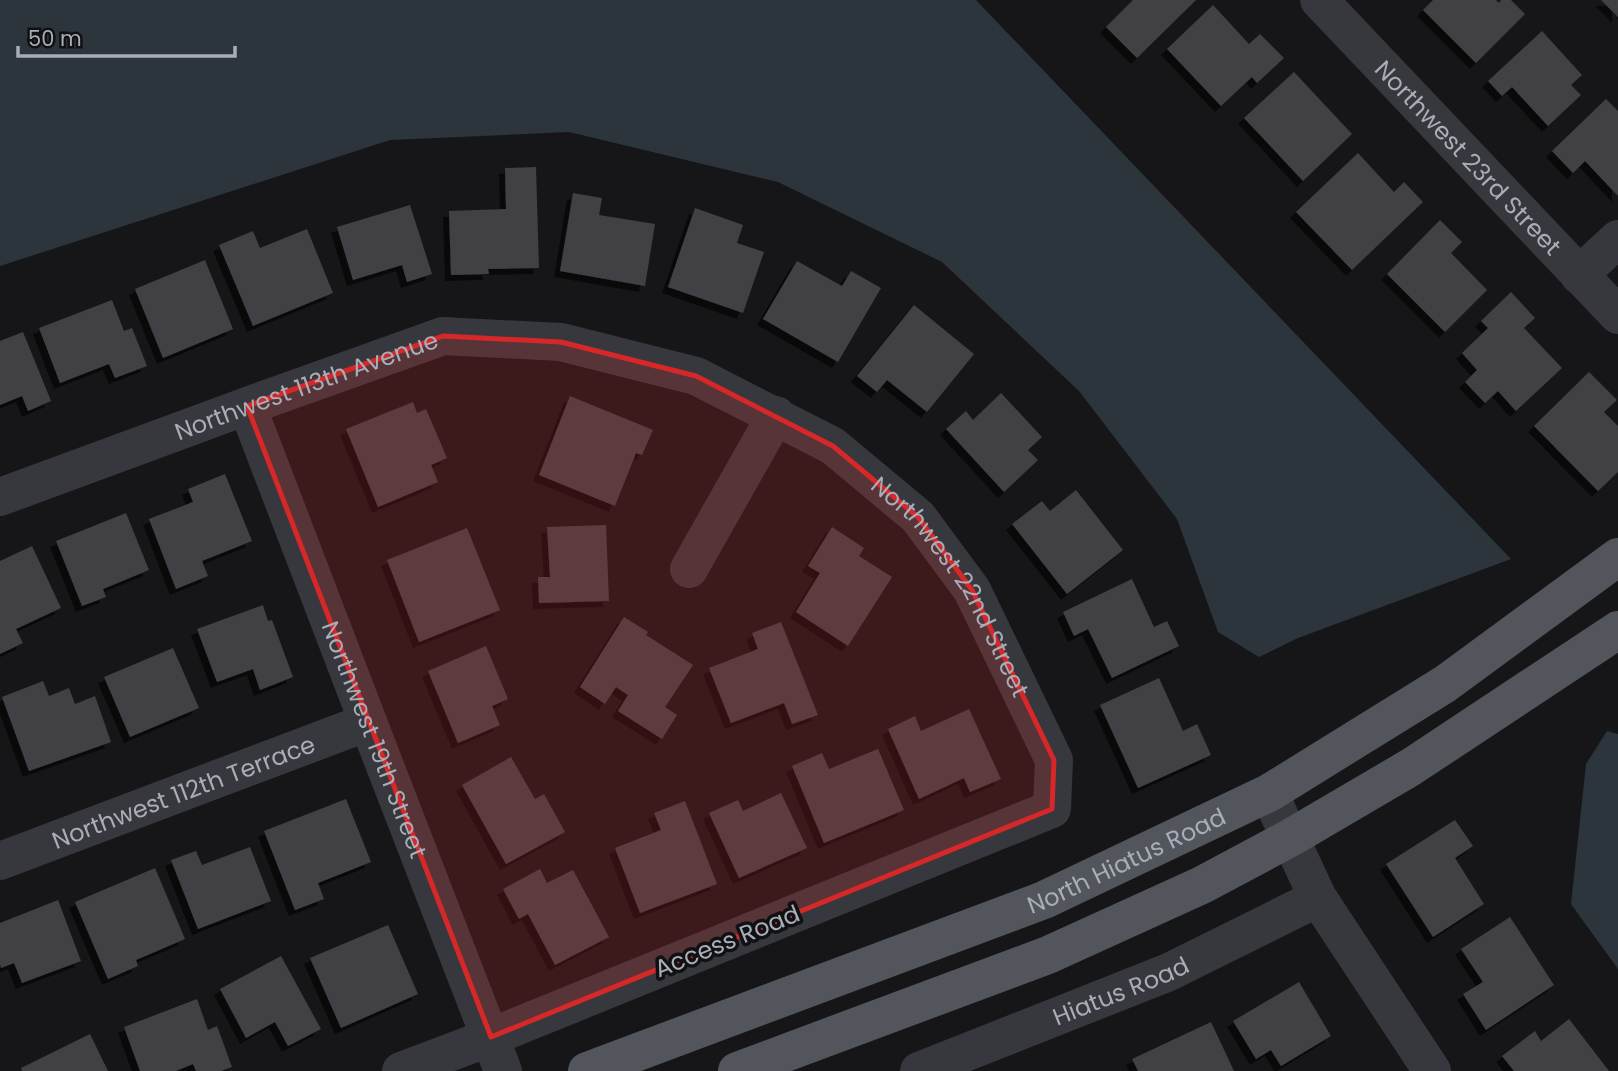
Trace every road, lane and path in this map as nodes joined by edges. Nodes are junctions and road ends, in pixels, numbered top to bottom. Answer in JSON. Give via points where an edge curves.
{"nodes":[{"id":1,"x":1319,"y":0,"type":"edge"},
{"id":2,"x":1618,"y":239,"type":"edge"},
{"id":3,"x":1579,"y":275,"type":"junction"},
{"id":4,"x":1618,"y":315,"type":"edge"},
{"id":5,"x":247,"y":406,"type":"junction"},
{"id":6,"x":776,"y":415,"type":"junction"},
{"id":7,"x":0,"y":497,"type":"edge"},
{"id":8,"x":1618,"y":557,"type":"edge"},
{"id":9,"x":689,"y":569,"type":"dead end"},
{"id":10,"x":1618,"y":630,"type":"edge"},
{"id":11,"x":368,"y":722,"type":"junction"},
{"id":12,"x":1269,"y":793,"type":"junction"},
{"id":13,"x":1052,"y":809,"type":"joint"},
{"id":14,"x":1290,"y":838,"type":"junction"},
{"id":15,"x":0,"y":862,"type":"edge"},
{"id":16,"x":1318,"y":898,"type":"junction"},
{"id":17,"x":497,"y":1054,"type":"edge"},
{"id":18,"x":401,"y":1071,"type":"edge"},
{"id":19,"x":587,"y":1071,"type":"edge"},
{"id":20,"x":737,"y":1071,"type":"edge"},
{"id":21,"x":919,"y":1071,"type":"edge"},
{"id":22,"x":1432,"y":1071,"type":"edge"}],
"edges":[{"from":1,"to":3,"type":"street","name":"Northwest 23rd Street"},
{"from":2,"to":3,"type":"street"},
{"from":3,"to":4,"type":"street","name":"Northwest 23rd Street"},
{"from":5,"to":6,"type":"street","name":"Northwest 113th Avenue","via":[[443,336],[561,342],[696,376]]},
{"from":5,"to":7,"type":"street","name":"Northwest 113th Avenue"},
{"from":5,"to":11,"type":"street","name":"Northwest 19th Street"},
{"from":6,"to":9,"type":"street"},
{"from":6,"to":13,"type":"street","name":"Northwest 22nd Street","via":[[833,446],[918,517],[972,590],[1054,760]]},
{"from":8,"to":12,"type":"main road","name":"North Hiatus Road","via":[[1445,684]]},
{"from":10,"to":14,"type":"main road","via":[[1411,767]]},
{"from":11,"to":15,"type":"street","name":"Northwest 112th Terrace"},
{"from":11,"to":17,"type":"street","name":"Northwest 19th Street"},
{"from":12,"to":14,"type":"street"},
{"from":12,"to":19,"type":"main road","name":"North Hiatus Road","via":[[1044,900]]},
{"from":13,"to":17,"type":"street","name":"Access Road"},
{"from":14,"to":16,"type":"street"},
{"from":14,"to":20,"type":"main road","via":[[1202,885],[1048,955]]},
{"from":16,"to":21,"type":"street","name":"Hiatus Road","via":[[1169,972]]},
{"from":16,"to":22,"type":"street"},
{"from":17,"to":18,"type":"street","name":"Access Road"}]}
